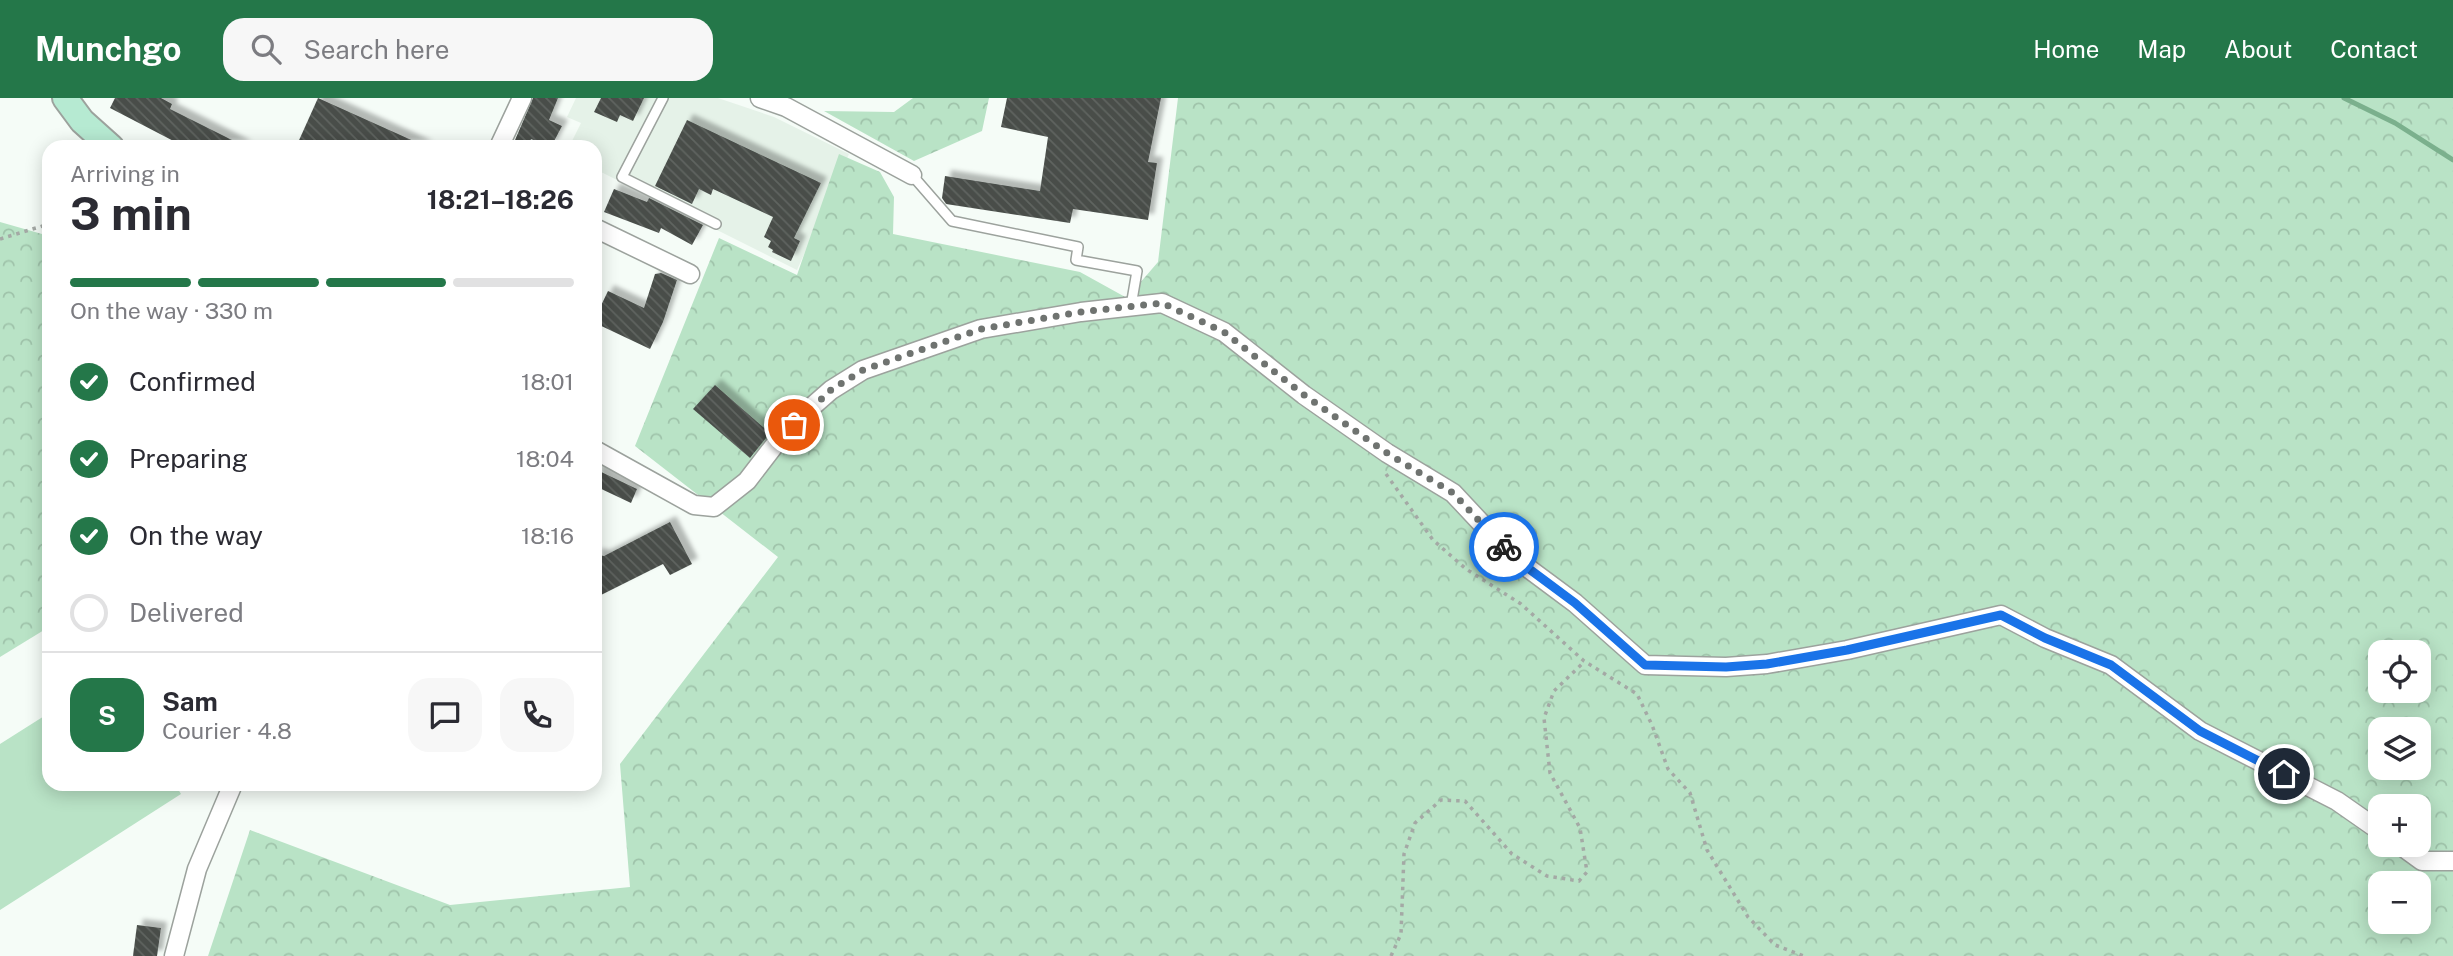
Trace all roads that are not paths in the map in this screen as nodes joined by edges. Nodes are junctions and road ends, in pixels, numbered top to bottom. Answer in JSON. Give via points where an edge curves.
{"nodes":[{"id":1,"x":65,"y":98,"type":"edge"},
{"id":2,"x":522,"y":98,"type":"edge"},
{"id":3,"x":663,"y":98,"type":"edge"},
{"id":4,"x":760,"y":98,"type":"edge"},
{"id":5,"x":103,"y":140,"type":"edge"},
{"id":6,"x":502,"y":140,"type":"edge"},
{"id":7,"x":912,"y":175,"type":"joint"},
{"id":8,"x":716,"y":224,"type":"dead end"},
{"id":9,"x":602,"y":231,"type":"edge"},
{"id":10,"x":668,"y":242,"type":"dead end"},
{"id":11,"x":661,"y":260,"type":"junction"},
{"id":12,"x":690,"y":274,"type":"dead end"},
{"id":13,"x":1131,"y":306,"type":"junction"},
{"id":14,"x":602,"y":454,"type":"edge"},
{"id":15,"x":230,"y":791,"type":"edge"},
{"id":16,"x":2368,"y":823,"type":"edge"},
{"id":17,"x":2416,"y":857,"type":"edge"},
{"id":18,"x":2453,"y":861,"type":"edge"},
{"id":19,"x":174,"y":956,"type":"edge"}],
"edges":[{"from":1,"to":5,"type":"street"},
{"from":2,"to":6,"type":"street"},
{"from":3,"to":8,"type":"lane","via":[[622,177]]},
{"from":4,"to":7,"type":"street","via":[[786,107]]},
{"from":7,"to":13,"type":"lane","via":[[952,221],[1078,247],[1076,260],[1138,271]]},
{"from":9,"to":11,"type":"street"},
{"from":10,"to":11,"type":"street"},
{"from":11,"to":12,"type":"street"},
{"from":13,"to":14,"type":"street","via":[[981,329],[863,370],[807,411],[747,481],[714,507],[694,505]]},
{"from":13,"to":16,"type":"street","via":[[1162,303],[1224,332],[1304,395],[1453,493],[1513,557],[1575,603],[1645,665],[1767,664],[2001,615],[2111,665],[2200,731],[2337,801]]},
{"from":15,"to":19,"type":"street","via":[[197,869]]},
{"from":17,"to":18,"type":"street"}]}
